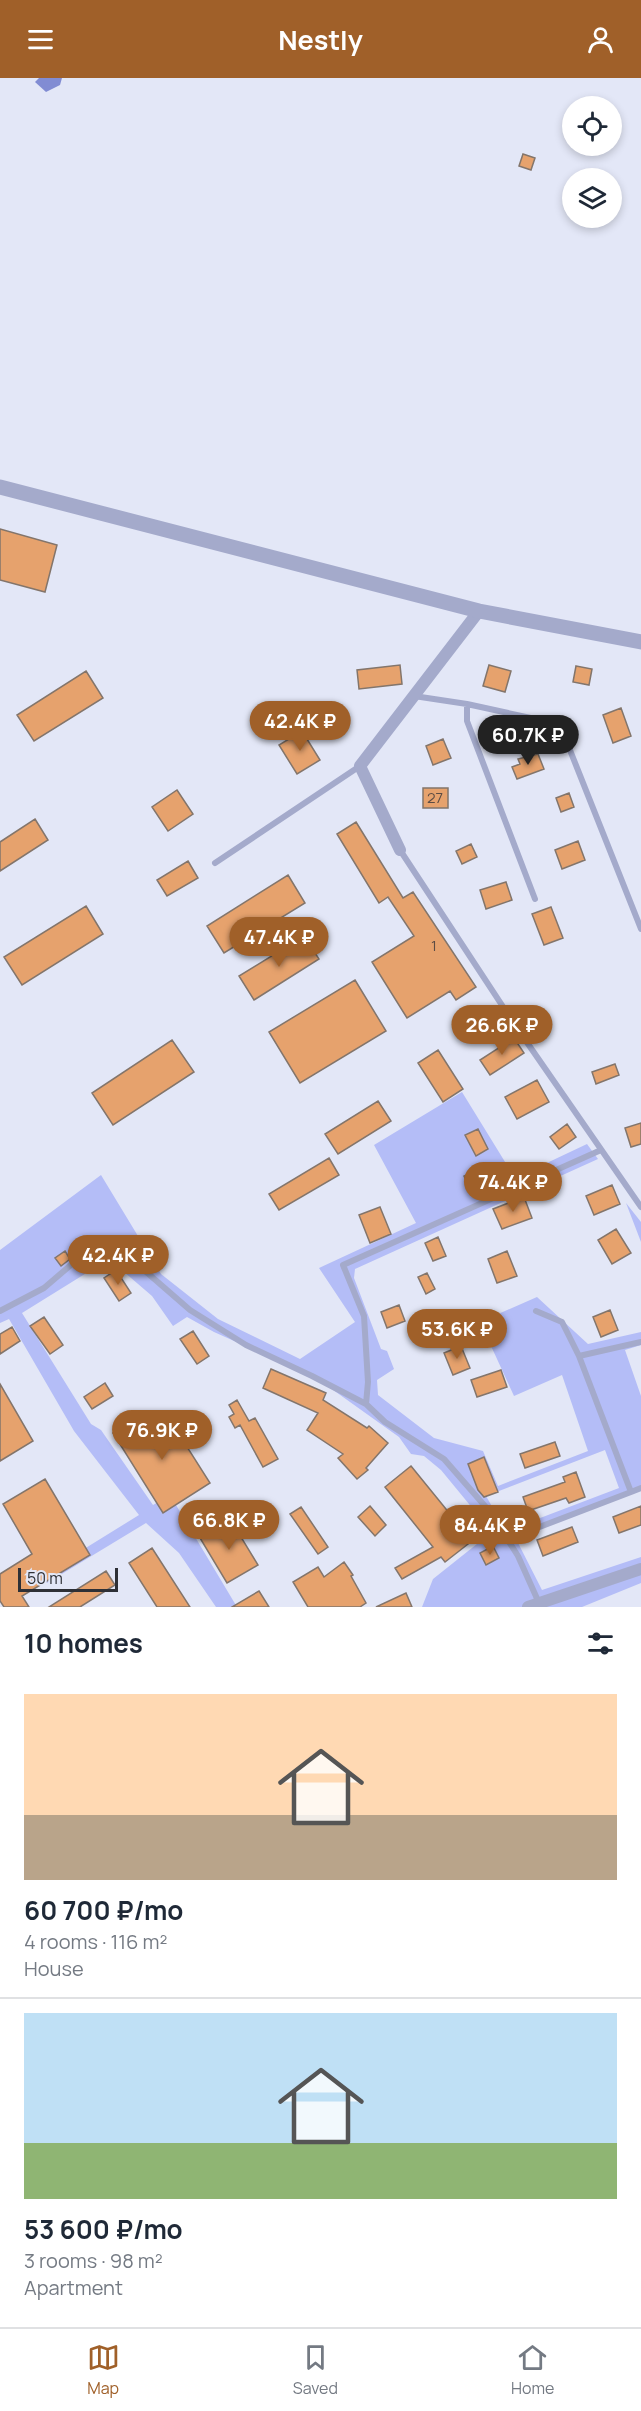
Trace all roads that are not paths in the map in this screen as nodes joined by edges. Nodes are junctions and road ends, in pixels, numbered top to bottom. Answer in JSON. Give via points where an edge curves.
{"nodes":[{"id":1,"x":0,"y":487,"type":"edge"},
{"id":2,"x":479,"y":611,"type":"junction"},
{"id":3,"x":641,"y":642,"type":"edge"},
{"id":4,"x":414,"y":696,"type":"junction"},
{"id":5,"x":467,"y":704,"type":"junction"},
{"id":6,"x":360,"y":766,"type":"junction"},
{"id":7,"x":400,"y":850,"type":"joint"},
{"id":8,"x":215,"y":863,"type":"dead end"},
{"id":9,"x":535,"y":899,"type":"dead end"},
{"id":10,"x":641,"y":929,"type":"edge"},
{"id":11,"x":601,"y":1150,"type":"junction"},
{"id":12,"x":641,"y":1207,"type":"edge"},
{"id":13,"x":0,"y":1311,"type":"edge"},
{"id":14,"x":536,"y":1311,"type":"dead end"},
{"id":15,"x":641,"y":1342,"type":"edge"},
{"id":16,"x":579,"y":1356,"type":"junction"},
{"id":17,"x":366,"y":1404,"type":"junction"},
{"id":18,"x":641,"y":1488,"type":"edge"},
{"id":19,"x":631,"y":1492,"type":"junction"},
{"id":20,"x":507,"y":1539,"type":"junction"},
{"id":21,"x":641,"y":1569,"type":"edge"},
{"id":22,"x":533,"y":1605,"type":"edge"}],
"edges":[{"from":1,"to":2,"type":"street"},
{"from":2,"to":3,"type":"street"},
{"from":2,"to":4,"type":"street"},
{"from":4,"to":5,"type":"lane"},
{"from":4,"to":6,"type":"street"},
{"from":5,"to":9,"type":"lane","via":[[468,721]]},
{"from":5,"to":10,"type":"lane","via":[[558,727]]},
{"from":6,"to":7,"type":"street"},
{"from":6,"to":8,"type":"lane"},
{"from":7,"to":11,"type":"lane"},
{"from":11,"to":12,"type":"lane"},
{"from":11,"to":17,"type":"lane","via":[[343,1265],[364,1317]]},
{"from":13,"to":17,"type":"lane","via":[[44,1288],[87,1253],[108,1246],[129,1257],[190,1310],[246,1345]]},
{"from":14,"to":16,"type":"lane","via":[[562,1322]]},
{"from":15,"to":16,"type":"lane"},
{"from":16,"to":19,"type":"lane"},
{"from":17,"to":20,"type":"lane","via":[[385,1422],[444,1459]]},
{"from":18,"to":19,"type":"lane"},
{"from":19,"to":20,"type":"lane"},
{"from":20,"to":22,"type":"lane","via":[[518,1556]]},
{"from":21,"to":22,"type":"street"}]}
